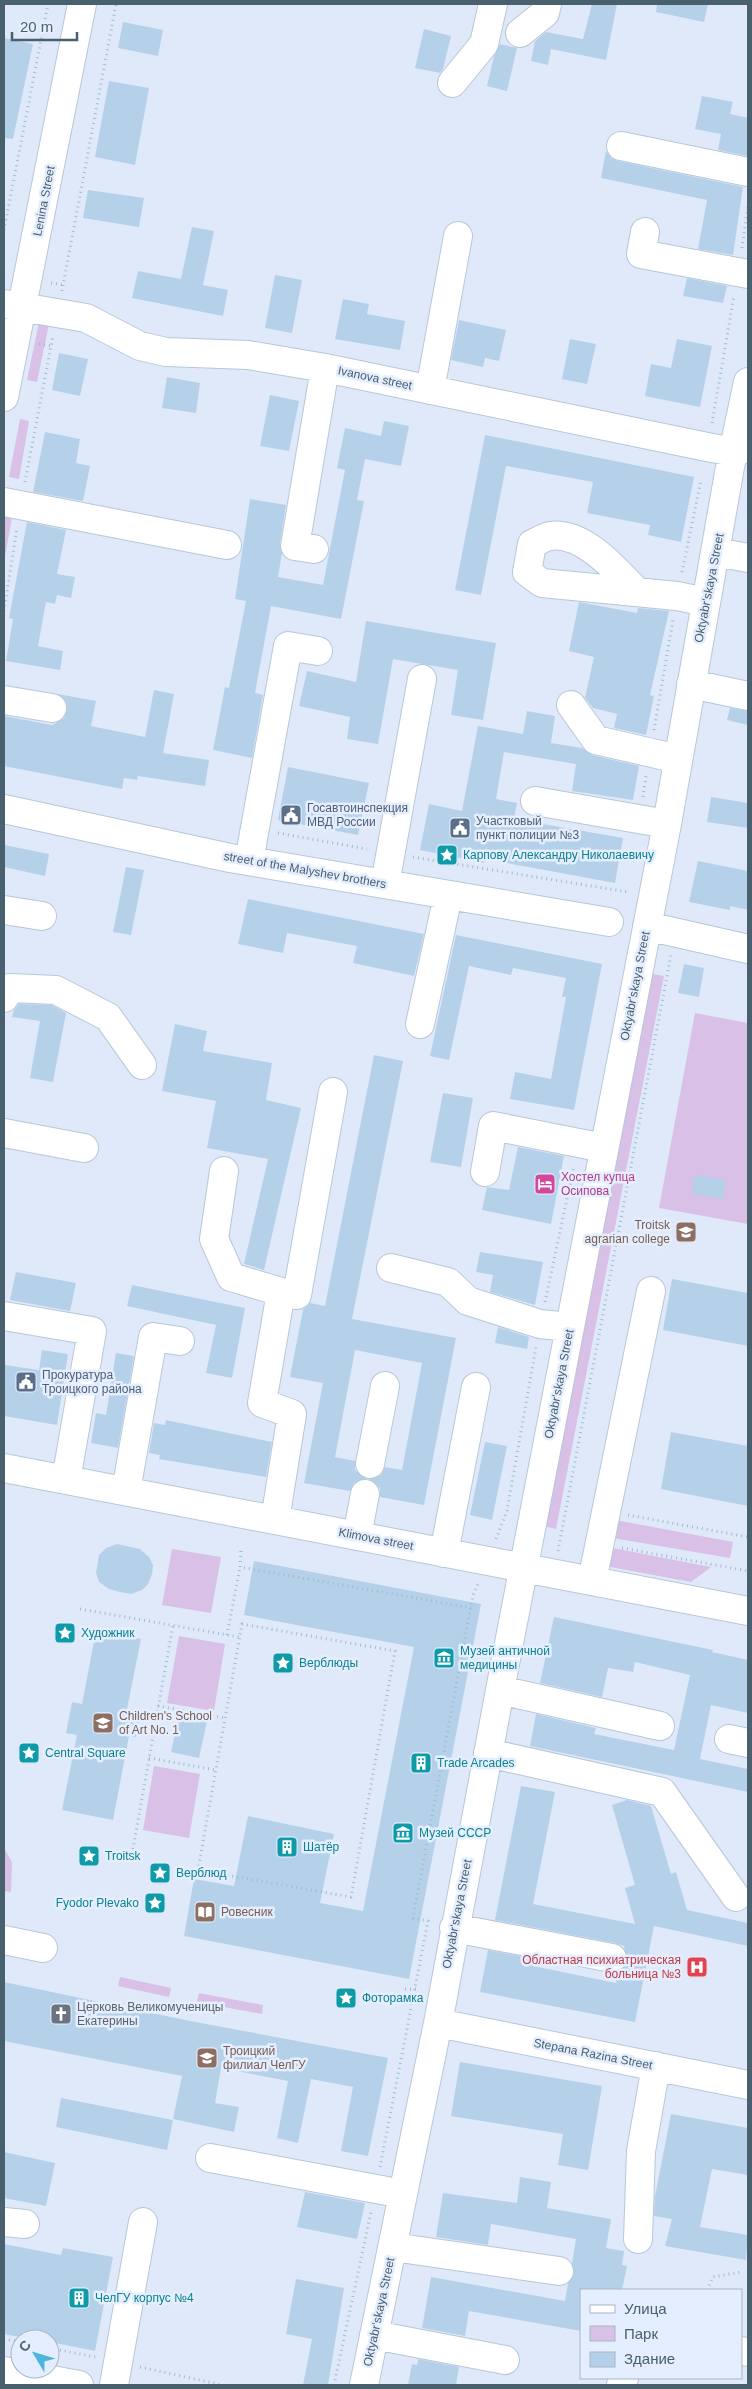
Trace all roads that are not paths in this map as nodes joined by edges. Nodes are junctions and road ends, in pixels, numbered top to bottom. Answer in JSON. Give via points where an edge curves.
{"nodes":[{"id":1,"x":82,"y":4,"type":"edge"},
{"id":2,"x":494,"y":4,"type":"edge"},
{"id":3,"x":547,"y":4,"type":"edge"},
{"id":4,"x":520,"y":33,"type":"dead end"},
{"id":5,"x":452,"y":83,"type":"dead end"},
{"id":6,"x":621,"y":146,"type":"dead end"},
{"id":7,"x":748,"y":172,"type":"edge"},
{"id":8,"x":645,"y":232,"type":"dead end"},
{"id":9,"x":458,"y":236,"type":"dead end"},
{"id":10,"x":748,"y":274,"type":"edge"},
{"id":11,"x":13,"y":305,"type":"edge"},
{"id":12,"x":325,"y":368,"type":"junction"},
{"id":13,"x":748,"y":382,"type":"edge"},
{"id":14,"x":430,"y":390,"type":"junction"},
{"id":15,"x":4,"y":397,"type":"edge"},
{"id":16,"x":740,"y":459,"type":"edge"},
{"id":17,"x":4,"y":502,"type":"edge"},
{"id":18,"x":226,"y":545,"type":"dead end"},
{"id":19,"x":314,"y":549,"type":"dead end"},
{"id":20,"x":716,"y":552,"type":"junction"},
{"id":21,"x":748,"y":558,"type":"edge"},
{"id":22,"x":637,"y":592,"type":"dead end"},
{"id":23,"x":706,"y":602,"type":"junction"},
{"id":24,"x":318,"y":651,"type":"dead end"},
{"id":25,"x":422,"y":679,"type":"dead end"},
{"id":26,"x":691,"y":684,"type":"junction"},
{"id":27,"x":748,"y":696,"type":"edge"},
{"id":28,"x":4,"y":700,"type":"edge"},
{"id":29,"x":571,"y":705,"type":"dead end"},
{"id":30,"x":52,"y":708,"type":"dead end"},
{"id":31,"x":678,"y":759,"type":"junction"},
{"id":32,"x":536,"y":801,"type":"dead end"},
{"id":33,"x":4,"y":809,"type":"edge"},
{"id":34,"x":667,"y":824,"type":"junction"},
{"id":35,"x":249,"y":861,"type":"junction"},
{"id":36,"x":385,"y":884,"type":"junction"},
{"id":37,"x":448,"y":896,"type":"junction"},
{"id":38,"x":4,"y":910,"type":"edge"},
{"id":39,"x":42,"y":916,"type":"dead end"},
{"id":40,"x":609,"y":922,"type":"dead end"},
{"id":41,"x":647,"y":926,"type":"junction"},
{"id":42,"x":748,"y":949,"type":"edge"},
{"id":43,"x":4,"y":998,"type":"edge"},
{"id":44,"x":420,"y":1024,"type":"dead end"},
{"id":45,"x":142,"y":1065,"type":"dead end"},
{"id":46,"x":333,"y":1092,"type":"dead end"},
{"id":47,"x":4,"y":1133,"type":"edge"},
{"id":48,"x":84,"y":1148,"type":"dead end"},
{"id":49,"x":604,"y":1148,"type":"junction"},
{"id":50,"x":224,"y":1171,"type":"dead end"},
{"id":51,"x":485,"y":1172,"type":"dead end"},
{"id":52,"x":391,"y":1268,"type":"dead end"},
{"id":53,"x":651,"y":1291,"type":"dead end"},
{"id":54,"x":281,"y":1292,"type":"junction"},
{"id":55,"x":4,"y":1316,"type":"edge"},
{"id":56,"x":570,"y":1327,"type":"junction"},
{"id":57,"x":180,"y":1341,"type":"dead end"},
{"id":58,"x":385,"y":1386,"type":"dead end"},
{"id":59,"x":476,"y":1388,"type":"dead end"},
{"id":60,"x":370,"y":1464,"type":"dead end"},
{"id":61,"x":4,"y":1468,"type":"edge"},
{"id":62,"x":66,"y":1480,"type":"junction"},
{"id":63,"x":126,"y":1491,"type":"junction"},
{"id":64,"x":364,"y":1494,"type":"dead end"},
{"id":65,"x":275,"y":1520,"type":"junction"},
{"id":66,"x":357,"y":1536,"type":"junction"},
{"id":67,"x":444,"y":1552,"type":"junction"},
{"id":68,"x":523,"y":1568,"type":"junction"},
{"id":69,"x":592,"y":1581,"type":"junction"},
{"id":70,"x":748,"y":1611,"type":"edge"},
{"id":71,"x":500,"y":1690,"type":"junction"},
{"id":72,"x":660,"y":1726,"type":"dead end"},
{"id":73,"x":486,"y":1762,"type":"junction"},
{"id":74,"x":575,"y":1787,"type":"dead end"},
{"id":75,"x":736,"y":1897,"type":"dead end"},
{"id":76,"x":454,"y":1928,"type":"junction"},
{"id":77,"x":4,"y":1940,"type":"edge"},
{"id":78,"x":43,"y":1948,"type":"dead end"},
{"id":79,"x":612,"y":1958,"type":"dead end"},
{"id":80,"x":438,"y":2023,"type":"junction"},
{"id":81,"x":656,"y":2066,"type":"junction"},
{"id":82,"x":748,"y":2085,"type":"edge"},
{"id":83,"x":210,"y":2158,"type":"dead end"},
{"id":84,"x":403,"y":2194,"type":"junction"},
{"id":85,"x":143,"y":2222,"type":"dead end"},
{"id":86,"x":638,"y":2240,"type":"dead end"},
{"id":87,"x":393,"y":2247,"type":"junction"},
{"id":88,"x":559,"y":2271,"type":"dead end"},
{"id":89,"x":374,"y":2336,"type":"junction"},
{"id":90,"x":505,"y":2360,"type":"dead end"},
{"id":91,"x":30,"y":2379,"type":"edge"},
{"id":92,"x":79,"y":2385,"type":"edge"},
{"id":93,"x":114,"y":2385,"type":"edge"},
{"id":94,"x":364,"y":2385,"type":"edge"}],
"edges":[{"from":1,"to":11,"type":"street","name":"Lenina Street"},
{"from":2,"to":5,"type":"street","via":[[484,44]]},
{"from":3,"to":4,"type":"street","via":[[545,13]]},
{"from":6,"to":7,"type":"street"},
{"from":8,"to":10,"type":"street","via":[[640,254]]},
{"from":9,"to":14,"type":"street"},
{"from":11,"to":12,"type":"street","name":"Ivanova street","via":[[86,318],[140,346],[166,352],[248,355]]},
{"from":11,"to":15,"type":"street","name":"Lenina Street"},
{"from":12,"to":14,"type":"street","name":"Ivanova street"},
{"from":12,"to":19,"type":"street","via":[[295,546]]},
{"from":13,"to":16,"type":"street","name":"Oktyabr'skaya Street"},
{"from":14,"to":16,"type":"street","name":"Ivanova street"},
{"from":16,"to":20,"type":"street","name":"Oktyabr'skaya Street"},
{"from":17,"to":18,"type":"street"},
{"from":20,"to":21,"type":"street"},
{"from":20,"to":23,"type":"street","name":"Oktyabr'skaya Street"},
{"from":22,"to":23,"type":"street"},
{"from":23,"to":26,"type":"street","name":"Oktyabr'skaya Street"},
{"from":24,"to":35,"type":"street","via":[[288,646]]},
{"from":25,"to":36,"type":"street"},
{"from":26,"to":27,"type":"street"},
{"from":26,"to":31,"type":"street","name":"Oktyabr'skaya Street"},
{"from":28,"to":30,"type":"street"},
{"from":29,"to":31,"type":"street","via":[[596,740]]},
{"from":31,"to":34,"type":"street","name":"Oktyabr'skaya Street"},
{"from":32,"to":34,"type":"street"},
{"from":33,"to":35,"type":"street","name":"street of the Malyshev brothers"},
{"from":34,"to":41,"type":"street","name":"Oktyabr'skaya Street"},
{"from":35,"to":36,"type":"street","name":"street of the Malyshev brothers"},
{"from":36,"to":37,"type":"street","name":"street of the Malyshev brothers"},
{"from":37,"to":40,"type":"street","name":"street of the Malyshev brothers"},
{"from":37,"to":44,"type":"street"},
{"from":38,"to":39,"type":"street"},
{"from":41,"to":42,"type":"street"},
{"from":41,"to":49,"type":"street","name":"Oktyabr'skaya Street"},
{"from":43,"to":45,"type":"street","via":[[10,988],[56,990],[108,1017]]},
{"from":46,"to":54,"type":"street","via":[[297,1294]]},
{"from":47,"to":48,"type":"street"},
{"from":49,"to":51,"type":"street","via":[[493,1126]]},
{"from":49,"to":56,"type":"street","name":"Oktyabr'skaya Street"},
{"from":50,"to":54,"type":"street","via":[[214,1239],[228,1270],[232,1277]]},
{"from":52,"to":56,"type":"street","via":[[448,1282],[468,1301],[540,1324]]},
{"from":53,"to":69,"type":"street"},
{"from":54,"to":65,"type":"street","via":[[262,1403],[292,1414]]},
{"from":55,"to":62,"type":"street","via":[[92,1332]]},
{"from":56,"to":68,"type":"street","name":"Oktyabr'skaya Street"},
{"from":57,"to":63,"type":"street","via":[[153,1337]]},
{"from":58,"to":60,"type":"street"},
{"from":59,"to":67,"type":"street"},
{"from":61,"to":62,"type":"street","name":"Klimova street"},
{"from":62,"to":63,"type":"street","name":"Klimova street"},
{"from":63,"to":65,"type":"street","name":"Klimova street"},
{"from":64,"to":66,"type":"street"},
{"from":65,"to":66,"type":"street","name":"Klimova street"},
{"from":66,"to":67,"type":"street","name":"Klimova street"},
{"from":67,"to":68,"type":"street","name":"Klimova street"},
{"from":68,"to":69,"type":"street","name":"Klimova street"},
{"from":68,"to":71,"type":"street","name":"Oktyabr'skaya Street"},
{"from":69,"to":70,"type":"street","name":"Klimova street"},
{"from":71,"to":72,"type":"street"},
{"from":71,"to":73,"type":"street","name":"Oktyabr'skaya Street"},
{"from":73,"to":74,"type":"street"},
{"from":73,"to":75,"type":"street","via":[[662,1792]]},
{"from":73,"to":76,"type":"street","name":"Oktyabr'skaya Street"},
{"from":76,"to":79,"type":"street"},
{"from":76,"to":80,"type":"street","name":"Oktyabr'skaya Street"},
{"from":77,"to":78,"type":"street"},
{"from":80,"to":81,"type":"street","name":"Stepana Razina Street"},
{"from":80,"to":84,"type":"street","name":"Oktyabr'skaya Street"},
{"from":81,"to":82,"type":"street","name":"Stepana Razina Street"},
{"from":81,"to":86,"type":"street","via":[[641,2151]]},
{"from":83,"to":84,"type":"street"},
{"from":84,"to":87,"type":"street","name":"Oktyabr'skaya Street"},
{"from":85,"to":93,"type":"street"},
{"from":87,"to":88,"type":"street"},
{"from":87,"to":89,"type":"street","name":"Oktyabr'skaya Street"},
{"from":89,"to":90,"type":"street"},
{"from":89,"to":94,"type":"street","name":"Oktyabr'skaya Street"},
{"from":91,"to":92,"type":"street"}]}
